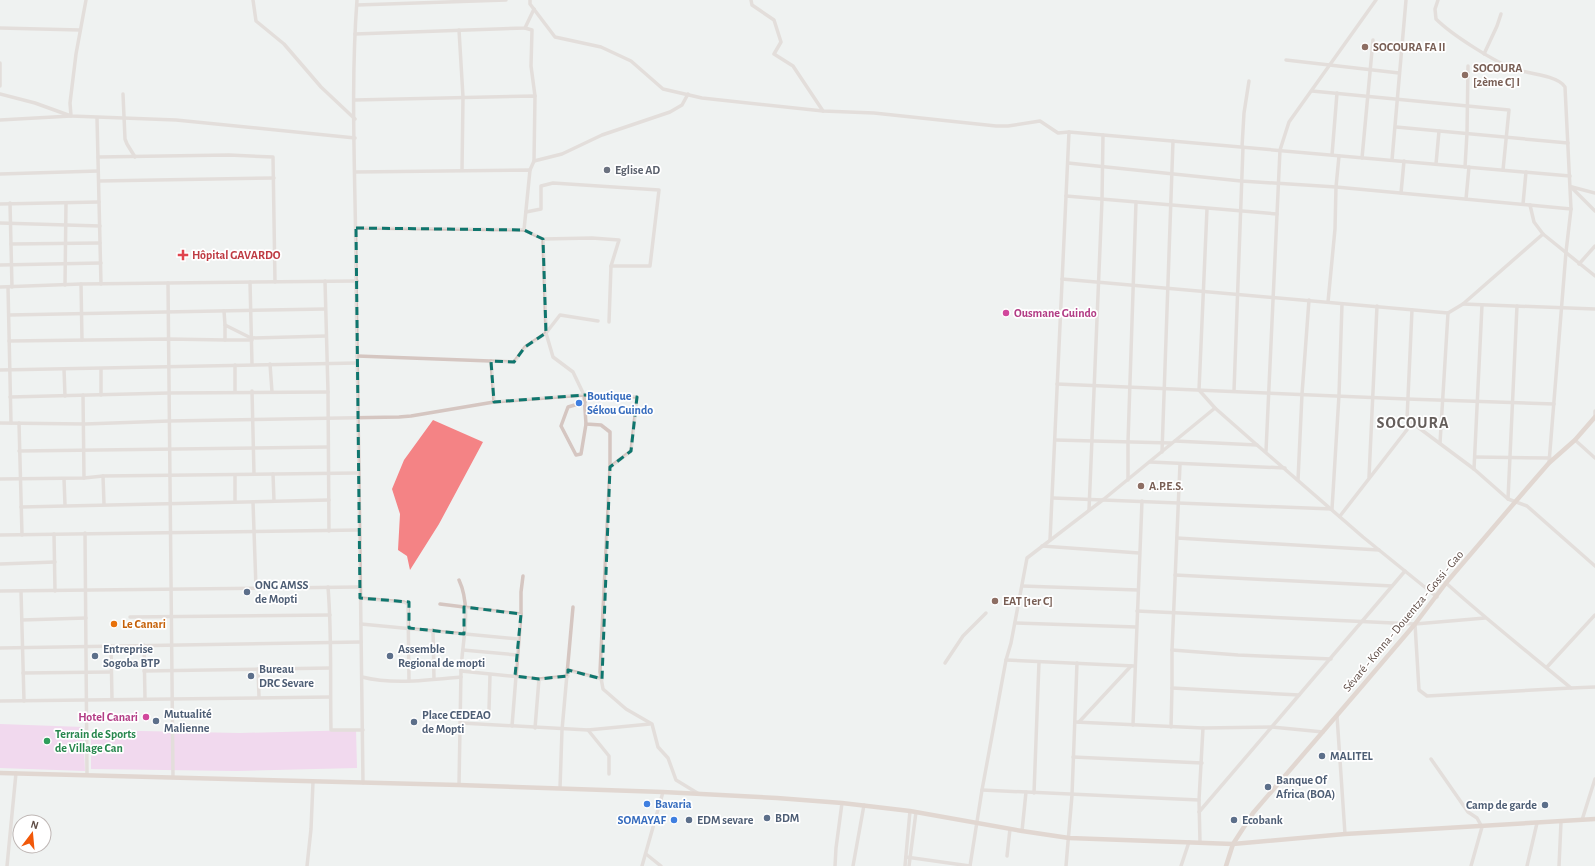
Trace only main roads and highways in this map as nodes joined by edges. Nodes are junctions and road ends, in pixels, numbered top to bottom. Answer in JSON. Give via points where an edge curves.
{"nodes":[{"id":1,"x":1595,"y":418,"type":"edge"},
{"id":2,"x":0,"y":773,"type":"edge"},
{"id":3,"x":1595,"y":819,"type":"edge"},
{"id":4,"x":1233,"y":844,"type":"junction"},
{"id":5,"x":1226,"y":866,"type":"edge"}],
"edges":[{"from":1,"to":4,"type":"main road","name":"Sévaré - Konna - Douentza - Gossi - Gao","via":[[1575,440],[1550,461],[1446,583],[1415,624],[1253,813]]},
{"from":2,"to":4,"type":"main road","via":[[699,794],[864,805],[1069,838]]},
{"from":3,"to":4,"type":"main road","via":[[1345,834]]},
{"from":4,"to":5,"type":"main road","name":"Sévaré - Konna - Douentza - Gossi - Gao"}]}
